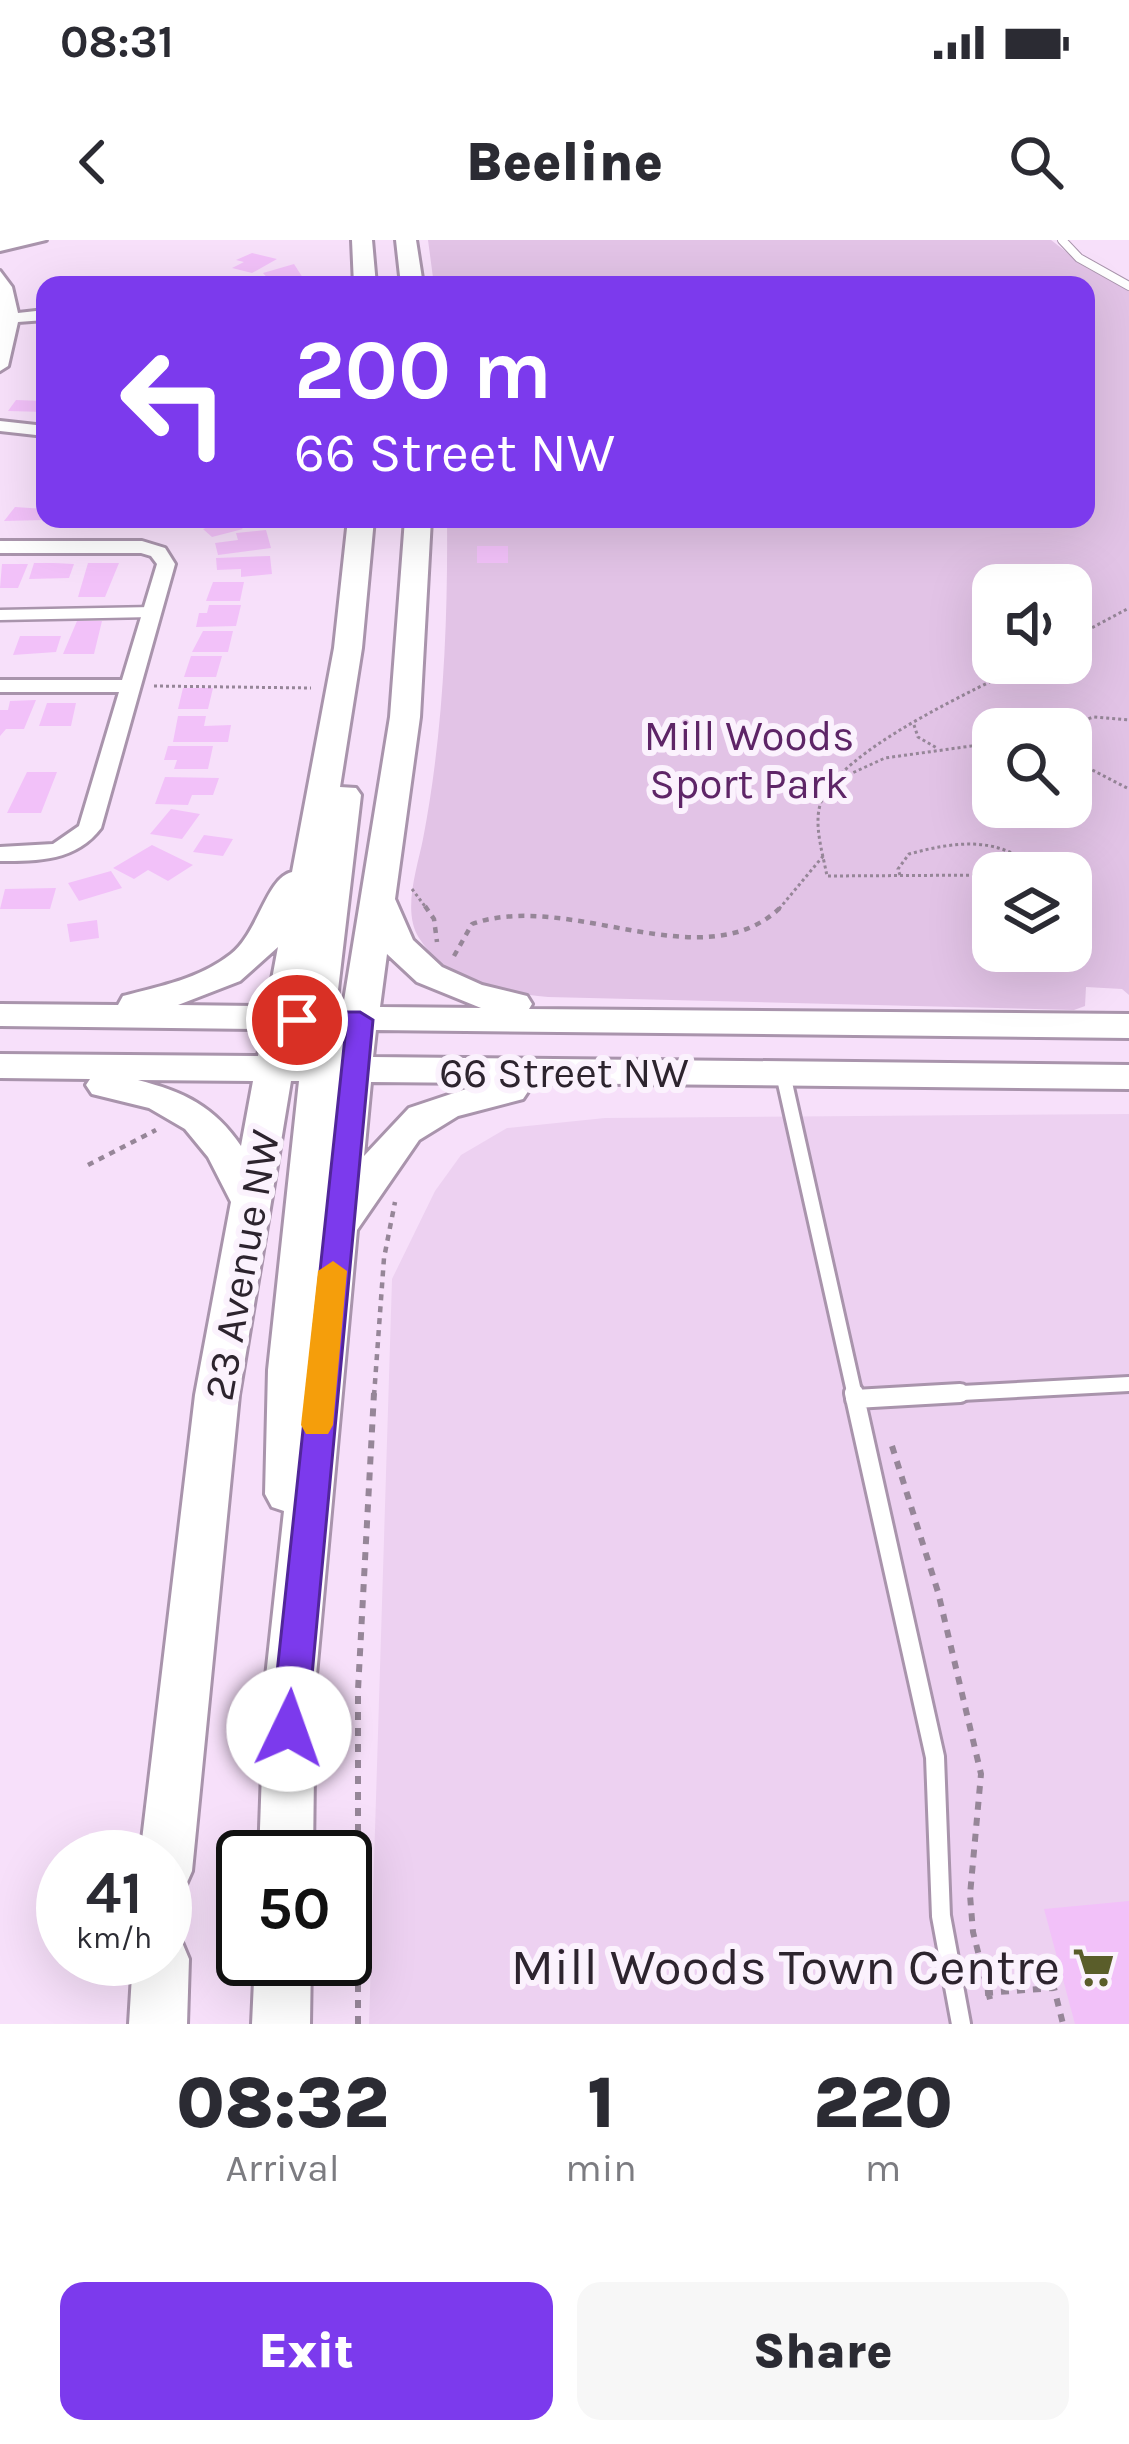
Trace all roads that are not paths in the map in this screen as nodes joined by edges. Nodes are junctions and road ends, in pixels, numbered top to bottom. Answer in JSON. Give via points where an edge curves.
{"nodes":[{"id":1,"x":36,"y":240,"type":"edge"},
{"id":2,"x":362,"y":240,"type":"edge"},
{"id":3,"x":406,"y":240,"type":"edge"},
{"id":4,"x":1062,"y":240,"type":"edge"},
{"id":5,"x":0,"y":245,"type":"edge"},
{"id":6,"x":0,"y":275,"type":"edge"},
{"id":7,"x":364,"y":276,"type":"edge"},
{"id":8,"x":411,"y":276,"type":"edge"},
{"id":9,"x":1129,"y":286,"type":"edge"},
{"id":10,"x":36,"y":316,"type":"edge"},
{"id":11,"x":11,"y":318,"type":"junction"},
{"id":12,"x":0,"y":366,"type":"edge"},
{"id":13,"x":0,"y":427,"type":"edge"},
{"id":14,"x":36,"y":429,"type":"edge"},
{"id":15,"x":360,"y":528,"type":"edge"},
{"id":16,"x":417,"y":528,"type":"edge"},
{"id":17,"x":0,"y":547,"type":"edge"},
{"id":18,"x":153,"y":612,"type":"junction"},
{"id":19,"x":0,"y":615,"type":"edge"},
{"id":20,"x":0,"y":686,"type":"edge"},
{"id":21,"x":140,"y":686,"type":"junction"},
{"id":22,"x":331,"y":744,"type":"junction"},
{"id":23,"x":314,"y":841,"type":"junction"},
{"id":24,"x":0,"y":854,"type":"edge"},
{"id":25,"x":380,"y":903,"type":"junction"},
{"id":26,"x":0,"y":1015,"type":"edge"},
{"id":27,"x":74,"y":1016,"type":"junction"},
{"id":28,"x":602,"y":1020,"type":"junction"},
{"id":29,"x":760,"y":1022,"type":"junction"},
{"id":30,"x":1129,"y":1026,"type":"edge"},
{"id":31,"x":0,"y":1046,"type":"edge"},
{"id":32,"x":316,"y":1047,"type":"junction"},
{"id":33,"x":0,"y":1066,"type":"edge"},
{"id":34,"x":49,"y":1067,"type":"junction"},
{"id":35,"x":663,"y":1074,"type":"junction"},
{"id":36,"x":783,"y":1074,"type":"junction"},
{"id":37,"x":1129,"y":1077,"type":"edge"},
{"id":38,"x":252,"y":1205,"type":"junction"},
{"id":39,"x":337,"y":1228,"type":"junction"},
{"id":40,"x":1129,"y":1384,"type":"edge"},
{"id":41,"x":855,"y":1399,"type":"junction"},
{"id":42,"x":290,"y":1686,"type":"junction"},
{"id":43,"x":169,"y":1830,"type":"edge"},
{"id":44,"x":287,"y":1830,"type":"edge"},
{"id":45,"x":160,"y":1986,"type":"edge"},
{"id":46,"x":282,"y":1986,"type":"edge"},
{"id":47,"x":158,"y":2024,"type":"edge"},
{"id":48,"x":281,"y":2024,"type":"edge"},
{"id":49,"x":961,"y":2024,"type":"edge"}],
"edges":[{"from":1,"to":5,"type":"main road"},
{"from":2,"to":7,"type":"main road"},
{"from":3,"to":8,"type":"main road"},
{"from":4,"to":9,"type":"lane"},
{"from":6,"to":11,"type":"street"},
{"from":10,"to":11,"type":"street"},
{"from":11,"to":12,"type":"street"},
{"from":13,"to":14,"type":"street"},
{"from":15,"to":22,"type":"main road","name":"23 Avenue NW"},
{"from":16,"to":25,"type":"main road","name":"23 Avenue NW","via":[[405,717]]},
{"from":17,"to":18,"type":"street","via":[[158,552],[166,564]]},
{"from":18,"to":19,"type":"lane"},
{"from":18,"to":21,"type":"street"},
{"from":20,"to":21,"type":"street"},
{"from":21,"to":24,"type":"street","via":[[90,828],[68,847]]},
{"from":22,"to":23,"type":"main road","name":"23 Avenue NW"},
{"from":22,"to":32,"type":"main road","via":[[346,782],[345,824]]},
{"from":23,"to":27,"type":"main road","via":[[268,937],[242,964],[160,999]]},
{"from":23,"to":32,"type":"main road","name":"23 Avenue NW"},
{"from":25,"to":28,"type":"main road","via":[[409,960],[452,989]]},
{"from":25,"to":32,"type":"main road","name":"23 Avenue NW"},
{"from":26,"to":27,"type":"main road","name":"66 Street NW"},
{"from":27,"to":32,"type":"main road","name":"66 Street NW"},
{"from":28,"to":29,"type":"main road","name":"66 Street NW"},
{"from":28,"to":32,"type":"main road","name":"66 Street NW"},
{"from":29,"to":30,"type":"main road","name":"66 Street NW"},
{"from":29,"to":32,"type":"main road","via":[[700,1038]]},
{"from":31,"to":32,"type":"main road"},
{"from":32,"to":34,"type":"main road","name":"66 Street NW"},
{"from":32,"to":35,"type":"main road","name":"66 Street NW"},
{"from":32,"to":38,"type":"main road","name":"23 Avenue NW"},
{"from":32,"to":39,"type":"main road","name":"23 Avenue NW"},
{"from":32,"to":42,"type":"main road","via":[[290,1370]]},
{"from":33,"to":34,"type":"main road","name":"66 Street NW"},
{"from":34,"to":38,"type":"main road","via":[[192,1111],[224,1146]]},
{"from":35,"to":36,"type":"main road","name":"66 Street NW"},
{"from":35,"to":39,"type":"main road","via":[[509,1090],[422,1113],[394,1140]]},
{"from":36,"to":37,"type":"main road","name":"66 Street NW"},
{"from":36,"to":41,"type":"lane"},
{"from":38,"to":43,"type":"main road","name":"23 Avenue NW","via":[[217,1395]]},
{"from":39,"to":42,"type":"main road","name":"23 Avenue NW"},
{"from":40,"to":41,"type":"lane"},
{"from":41,"to":49,"type":"lane","via":[[935,1757],[941,1916]]},
{"from":42,"to":44,"type":"main road","name":"23 Avenue NW"},
{"from":45,"to":47,"type":"main road"},
{"from":46,"to":48,"type":"main road"}]}
